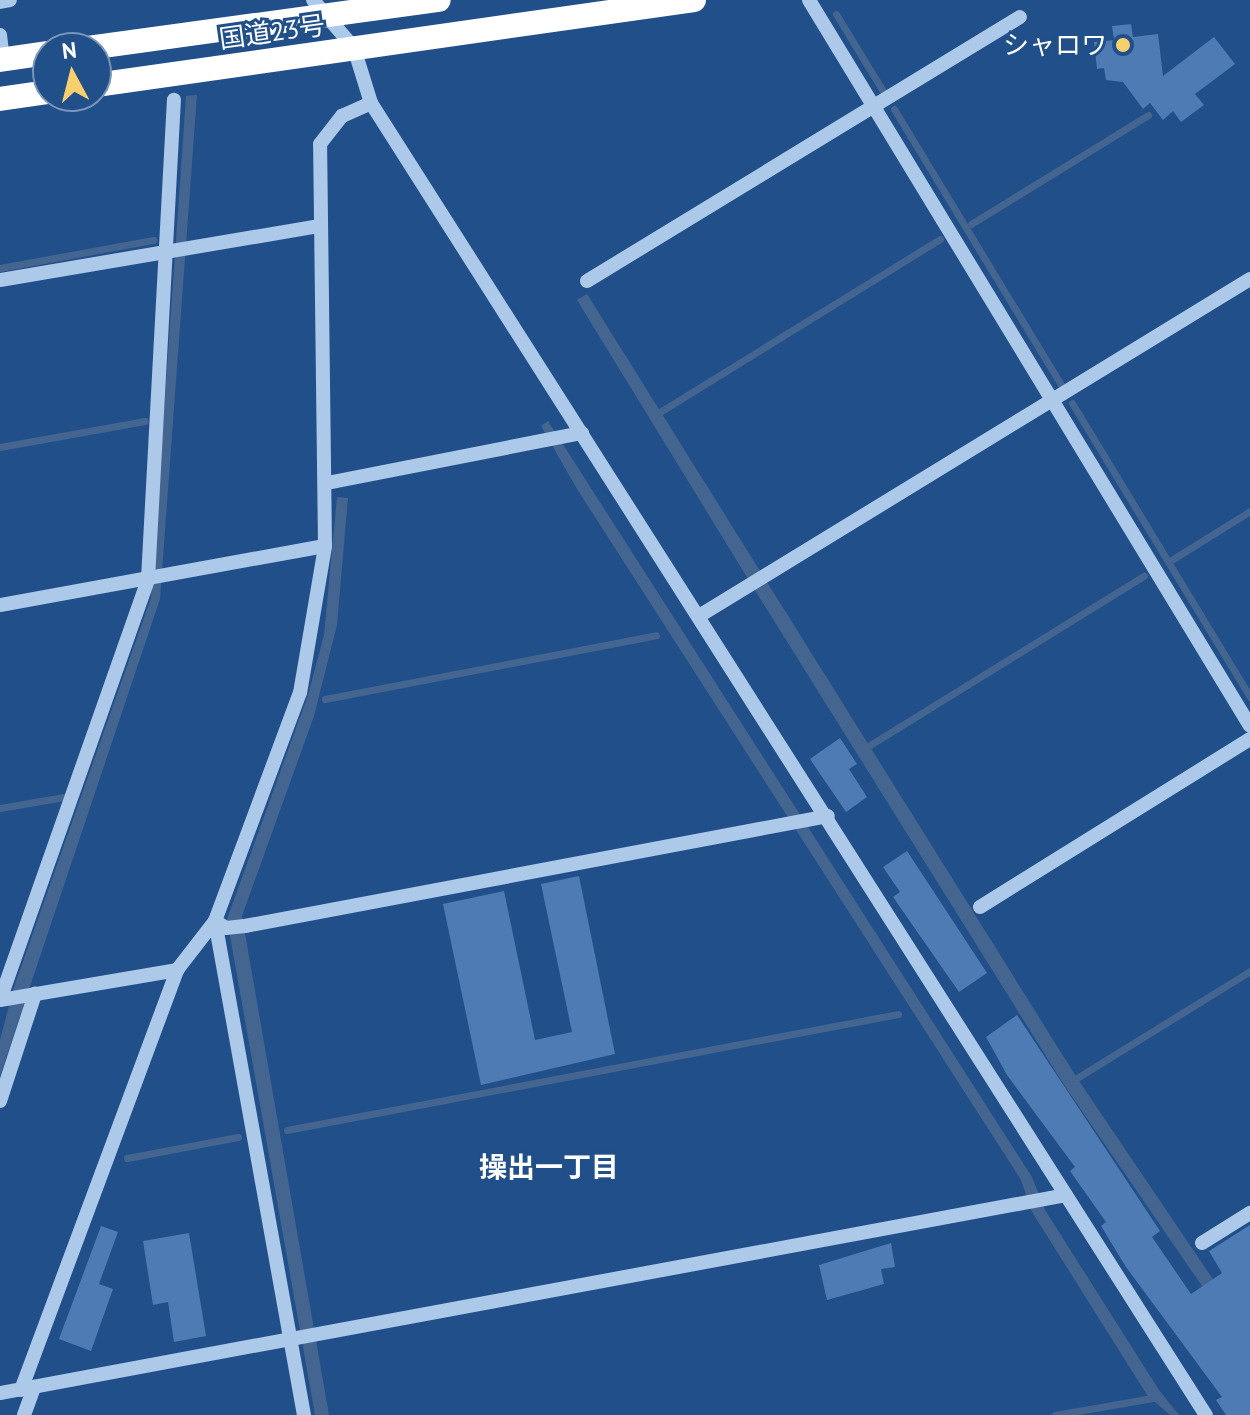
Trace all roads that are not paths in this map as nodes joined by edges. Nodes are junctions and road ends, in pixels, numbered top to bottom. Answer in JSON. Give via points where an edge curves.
{"nodes":[{"id":1,"x":10,"y":0,"type":"edge"},
{"id":2,"x":439,"y":0,"type":"edge"},
{"id":3,"x":694,"y":0,"type":"edge"},
{"id":4,"x":809,"y":0,"type":"edge"},
{"id":5,"x":0,"y":2,"type":"edge"},
{"id":6,"x":319,"y":8,"type":"edge"},
{"id":7,"x":1020,"y":17,"type":"dead end"},
{"id":8,"x":0,"y":35,"type":"edge"},
{"id":9,"x":112,"y":44,"type":"edge"},
{"id":10,"x":354,"y":48,"type":"junction"},
{"id":11,"x":32,"y":55,"type":"edge"},
{"id":12,"x":2,"y":60,"type":"edge"},
{"id":13,"x":112,"y":83,"type":"edge"},
{"id":14,"x":32,"y":94,"type":"edge"},
{"id":15,"x":0,"y":99,"type":"edge"},
{"id":16,"x":174,"y":100,"type":"dead end"},
{"id":17,"x":371,"y":103,"type":"junction"},
{"id":18,"x":873,"y":107,"type":"junction"},
{"id":19,"x":318,"y":226,"type":"junction"},
{"id":20,"x":169,"y":250,"type":"junction"},
{"id":21,"x":1250,"y":279,"type":"edge"},
{"id":22,"x":0,"y":280,"type":"edge"},
{"id":23,"x":587,"y":281,"type":"dead end"},
{"id":24,"x":1051,"y":401,"type":"junction"},
{"id":25,"x":582,"y":433,"type":"junction"},
{"id":26,"x":327,"y":483,"type":"junction"},
{"id":27,"x":325,"y":546,"type":"junction"},
{"id":28,"x":149,"y":578,"type":"junction"},
{"id":29,"x":0,"y":605,"type":"edge"},
{"id":30,"x":699,"y":616,"type":"junction"},
{"id":31,"x":1250,"y":726,"type":"edge"},
{"id":32,"x":1250,"y":739,"type":"edge"},
{"id":33,"x":828,"y":816,"type":"junction"},
{"id":34,"x":980,"y":907,"type":"dead end"},
{"id":35,"x":220,"y":924,"type":"junction"},
{"id":36,"x":177,"y":970,"type":"junction"},
{"id":37,"x":32,"y":995,"type":"junction"},
{"id":38,"x":2,"y":1000,"type":"edge"},
{"id":39,"x":0,"y":1101,"type":"edge"},
{"id":40,"x":1066,"y":1195,"type":"junction"},
{"id":41,"x":1250,"y":1213,"type":"edge"},
{"id":42,"x":1202,"y":1243,"type":"dead end"},
{"id":43,"x":294,"y":1339,"type":"junction"},
{"id":44,"x":27,"y":1388,"type":"junction"},
{"id":45,"x":0,"y":1393,"type":"edge"},
{"id":46,"x":24,"y":1415,"type":"edge"},
{"id":47,"x":304,"y":1415,"type":"edge"},
{"id":48,"x":1206,"y":1415,"type":"edge"}],
"edges":[{"from":1,"to":5,"type":"street"},
{"from":2,"to":6,"type":"highway","name":"国道23号"},
{"from":3,"to":10,"type":"highway","name":"国道23号"},
{"from":4,"to":18,"type":"street"},
{"from":6,"to":9,"type":"highway","name":"国道23号"},
{"from":6,"to":10,"type":"street"},
{"from":7,"to":18,"type":"street"},
{"from":8,"to":12,"type":"street"},
{"from":10,"to":13,"type":"highway","name":"国道23号"},
{"from":10,"to":17,"type":"street"},
{"from":11,"to":12,"type":"highway"},
{"from":14,"to":15,"type":"highway"},
{"from":16,"to":20,"type":"street"},
{"from":17,"to":19,"type":"street","via":[[342,116],[320,144]]},
{"from":17,"to":25,"type":"street"},
{"from":18,"to":23,"type":"street"},
{"from":18,"to":24,"type":"street"},
{"from":19,"to":20,"type":"street"},
{"from":19,"to":26,"type":"street"},
{"from":20,"to":22,"type":"street"},
{"from":20,"to":28,"type":"street"},
{"from":21,"to":24,"type":"street"},
{"from":24,"to":30,"type":"street"},
{"from":24,"to":31,"type":"street"},
{"from":25,"to":26,"type":"street"},
{"from":25,"to":30,"type":"street"},
{"from":26,"to":27,"type":"street"},
{"from":27,"to":28,"type":"street"},
{"from":27,"to":35,"type":"street","via":[[300,693]]},
{"from":28,"to":29,"type":"street"},
{"from":28,"to":38,"type":"street"},
{"from":30,"to":33,"type":"street"},
{"from":32,"to":34,"type":"street"},
{"from":33,"to":35,"type":"street","via":[[245,926]]},
{"from":33,"to":40,"type":"street"},
{"from":35,"to":36,"type":"street"},
{"from":35,"to":43,"type":"street"},
{"from":36,"to":37,"type":"street"},
{"from":36,"to":44,"type":"street"},
{"from":37,"to":38,"type":"street"},
{"from":37,"to":39,"type":"street"},
{"from":40,"to":43,"type":"street"},
{"from":40,"to":48,"type":"street"},
{"from":41,"to":42,"type":"street"},
{"from":43,"to":44,"type":"street"},
{"from":43,"to":47,"type":"street"},
{"from":44,"to":45,"type":"street"},
{"from":44,"to":46,"type":"street"}]}
